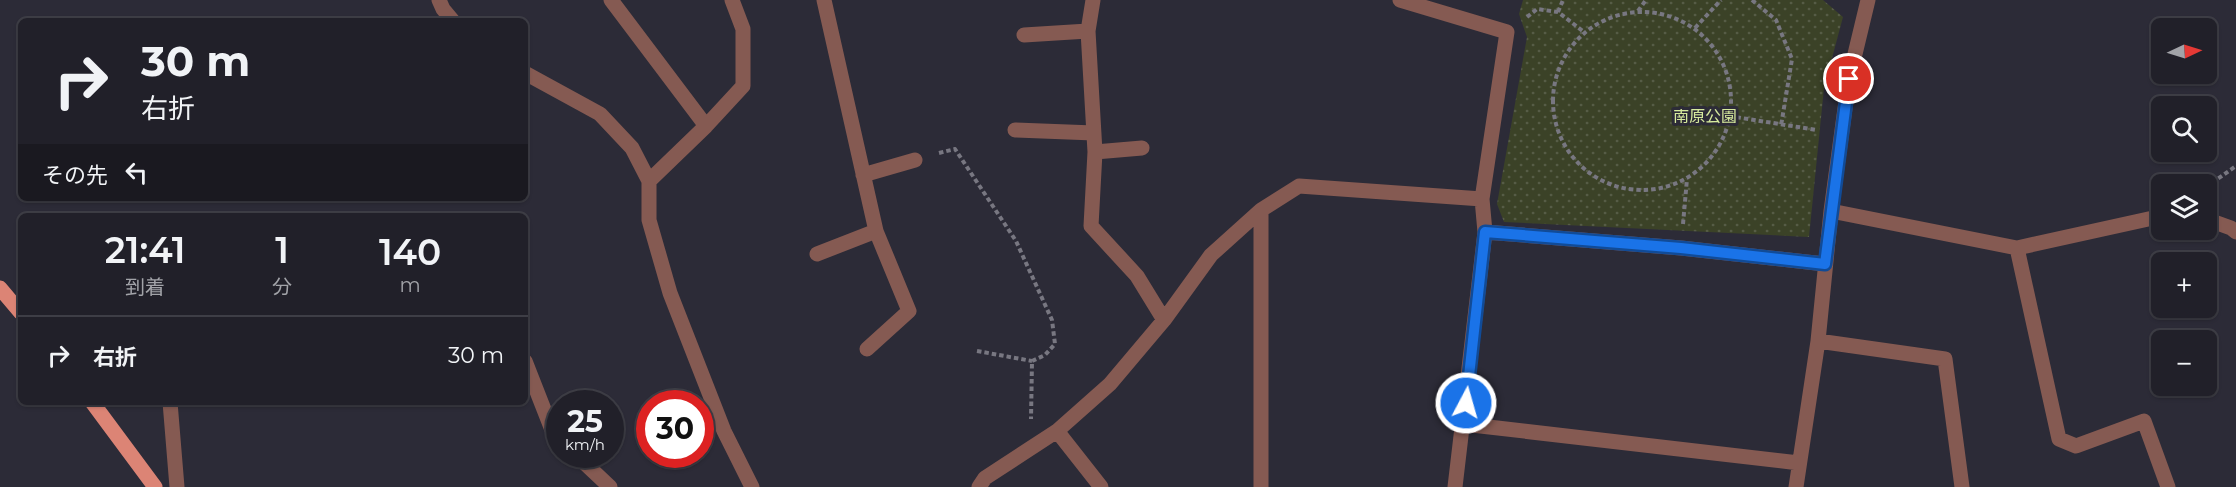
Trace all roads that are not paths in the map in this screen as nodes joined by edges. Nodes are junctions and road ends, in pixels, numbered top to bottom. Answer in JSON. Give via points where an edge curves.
{"nodes":[{"id":1,"x":439,"y":0,"type":"edge"},
{"id":2,"x":611,"y":0,"type":"edge"},
{"id":3,"x":732,"y":0,"type":"edge"},
{"id":4,"x":824,"y":0,"type":"edge"},
{"id":5,"x":1093,"y":0,"type":"edge"},
{"id":6,"x":1400,"y":0,"type":"edge"},
{"id":7,"x":1863,"y":2,"type":"edge"},
{"id":8,"x":450,"y":18,"type":"edge"},
{"id":9,"x":1088,"y":31,"type":"junction"},
{"id":10,"x":1024,"y":35,"type":"dead end"},
{"id":11,"x":528,"y":75,"type":"edge"},
{"id":12,"x":706,"y":126,"type":"junction"},
{"id":13,"x":1015,"y":130,"type":"dead end"},
{"id":14,"x":1094,"y":133,"type":"junction"},
{"id":15,"x":1143,"y":148,"type":"dead end"},
{"id":16,"x":1095,"y":152,"type":"junction"},
{"id":17,"x":915,"y":160,"type":"dead end"},
{"id":18,"x":863,"y":175,"type":"junction"},
{"id":19,"x":649,"y":181,"type":"junction"},
{"id":20,"x":1482,"y":199,"type":"junction"},
{"id":21,"x":1262,"y":210,"type":"junction"},
{"id":22,"x":1831,"y":211,"type":"junction"},
{"id":23,"x":2151,"y":218,"type":"edge"},
{"id":24,"x":2217,"y":223,"type":"edge"},
{"id":25,"x":876,"y":231,"type":"junction"},
{"id":26,"x":1485,"y":232,"type":"junction"},
{"id":27,"x":2236,"y":232,"type":"edge"},
{"id":28,"x":2017,"y":248,"type":"junction"},
{"id":29,"x":817,"y":254,"type":"dead end"},
{"id":30,"x":1825,"y":264,"type":"junction"},
{"id":31,"x":0,"y":288,"type":"edge"},
{"id":32,"x":18,"y":309,"type":"edge"},
{"id":33,"x":1164,"y":320,"type":"junction"},
{"id":34,"x":1818,"y":341,"type":"junction"},
{"id":35,"x":867,"y":349,"type":"dead end"},
{"id":36,"x":528,"y":369,"type":"edge"},
{"id":37,"x":94,"y":405,"type":"edge"},
{"id":38,"x":170,"y":405,"type":"edge"},
{"id":39,"x":546,"y":415,"type":"edge"},
{"id":40,"x":1463,"y":424,"type":"junction"},
{"id":41,"x":1057,"y":431,"type":"junction"},
{"id":42,"x":1799,"y":463,"type":"junction"},
{"id":43,"x":590,"y":468,"type":"edge"},
{"id":44,"x":155,"y":487,"type":"edge"},
{"id":45,"x":177,"y":487,"type":"edge"},
{"id":46,"x":610,"y":487,"type":"edge"},
{"id":47,"x":752,"y":487,"type":"edge"},
{"id":48,"x":979,"y":487,"type":"edge"},
{"id":49,"x":1101,"y":487,"type":"edge"},
{"id":50,"x":1261,"y":487,"type":"edge"},
{"id":51,"x":1455,"y":487,"type":"edge"},
{"id":52,"x":1796,"y":487,"type":"edge"},
{"id":53,"x":1962,"y":487,"type":"edge"},
{"id":54,"x":2168,"y":487,"type":"edge"}],
"edges":[{"from":1,"to":8,"type":"street"},
{"from":2,"to":12,"type":"street"},
{"from":3,"to":12,"type":"street","via":[[743,29],[743,86]]},
{"from":4,"to":18,"type":"street"},
{"from":5,"to":9,"type":"street"},
{"from":6,"to":20,"type":"street","via":[[1507,32]]},
{"from":7,"to":22,"type":"street"},
{"from":9,"to":10,"type":"street"},
{"from":9,"to":14,"type":"street"},
{"from":11,"to":19,"type":"street","via":[[600,114],[632,148]]},
{"from":12,"to":19,"type":"street"},
{"from":13,"to":14,"type":"street"},
{"from":14,"to":16,"type":"street"},
{"from":15,"to":16,"type":"street"},
{"from":16,"to":33,"type":"street","via":[[1091,226],[1137,276]]},
{"from":17,"to":18,"type":"street"},
{"from":18,"to":25,"type":"street"},
{"from":19,"to":47,"type":"street","via":[[649,220],[670,293],[724,430]]},
{"from":20,"to":21,"type":"street","via":[[1299,186]]},
{"from":20,"to":26,"type":"street"},
{"from":21,"to":33,"type":"street","via":[[1211,255]]},
{"from":21,"to":50,"type":"street"},
{"from":22,"to":28,"type":"street"},
{"from":22,"to":30,"type":"street"},
{"from":23,"to":28,"type":"street"},
{"from":24,"to":27,"type":"street"},
{"from":25,"to":29,"type":"street"},
{"from":25,"to":35,"type":"street","via":[[909,311]]},
{"from":26,"to":30,"type":"street"},
{"from":26,"to":40,"type":"street"},
{"from":28,"to":54,"type":"street","via":[[2059,439],[2076,446],[2144,421]]},
{"from":30,"to":34,"type":"street"},
{"from":31,"to":32,"type":"main road"},
{"from":33,"to":41,"type":"street","via":[[1110,384]]},
{"from":34,"to":42,"type":"street"},
{"from":34,"to":53,"type":"street","via":[[1945,359]]},
{"from":36,"to":39,"type":"street"},
{"from":37,"to":44,"type":"main road"},
{"from":38,"to":45,"type":"street"},
{"from":40,"to":42,"type":"street"},
{"from":40,"to":51,"type":"street"},
{"from":41,"to":48,"type":"street","via":[[984,478]]},
{"from":41,"to":49,"type":"street"},
{"from":42,"to":52,"type":"street"},
{"from":43,"to":46,"type":"street"}]}
